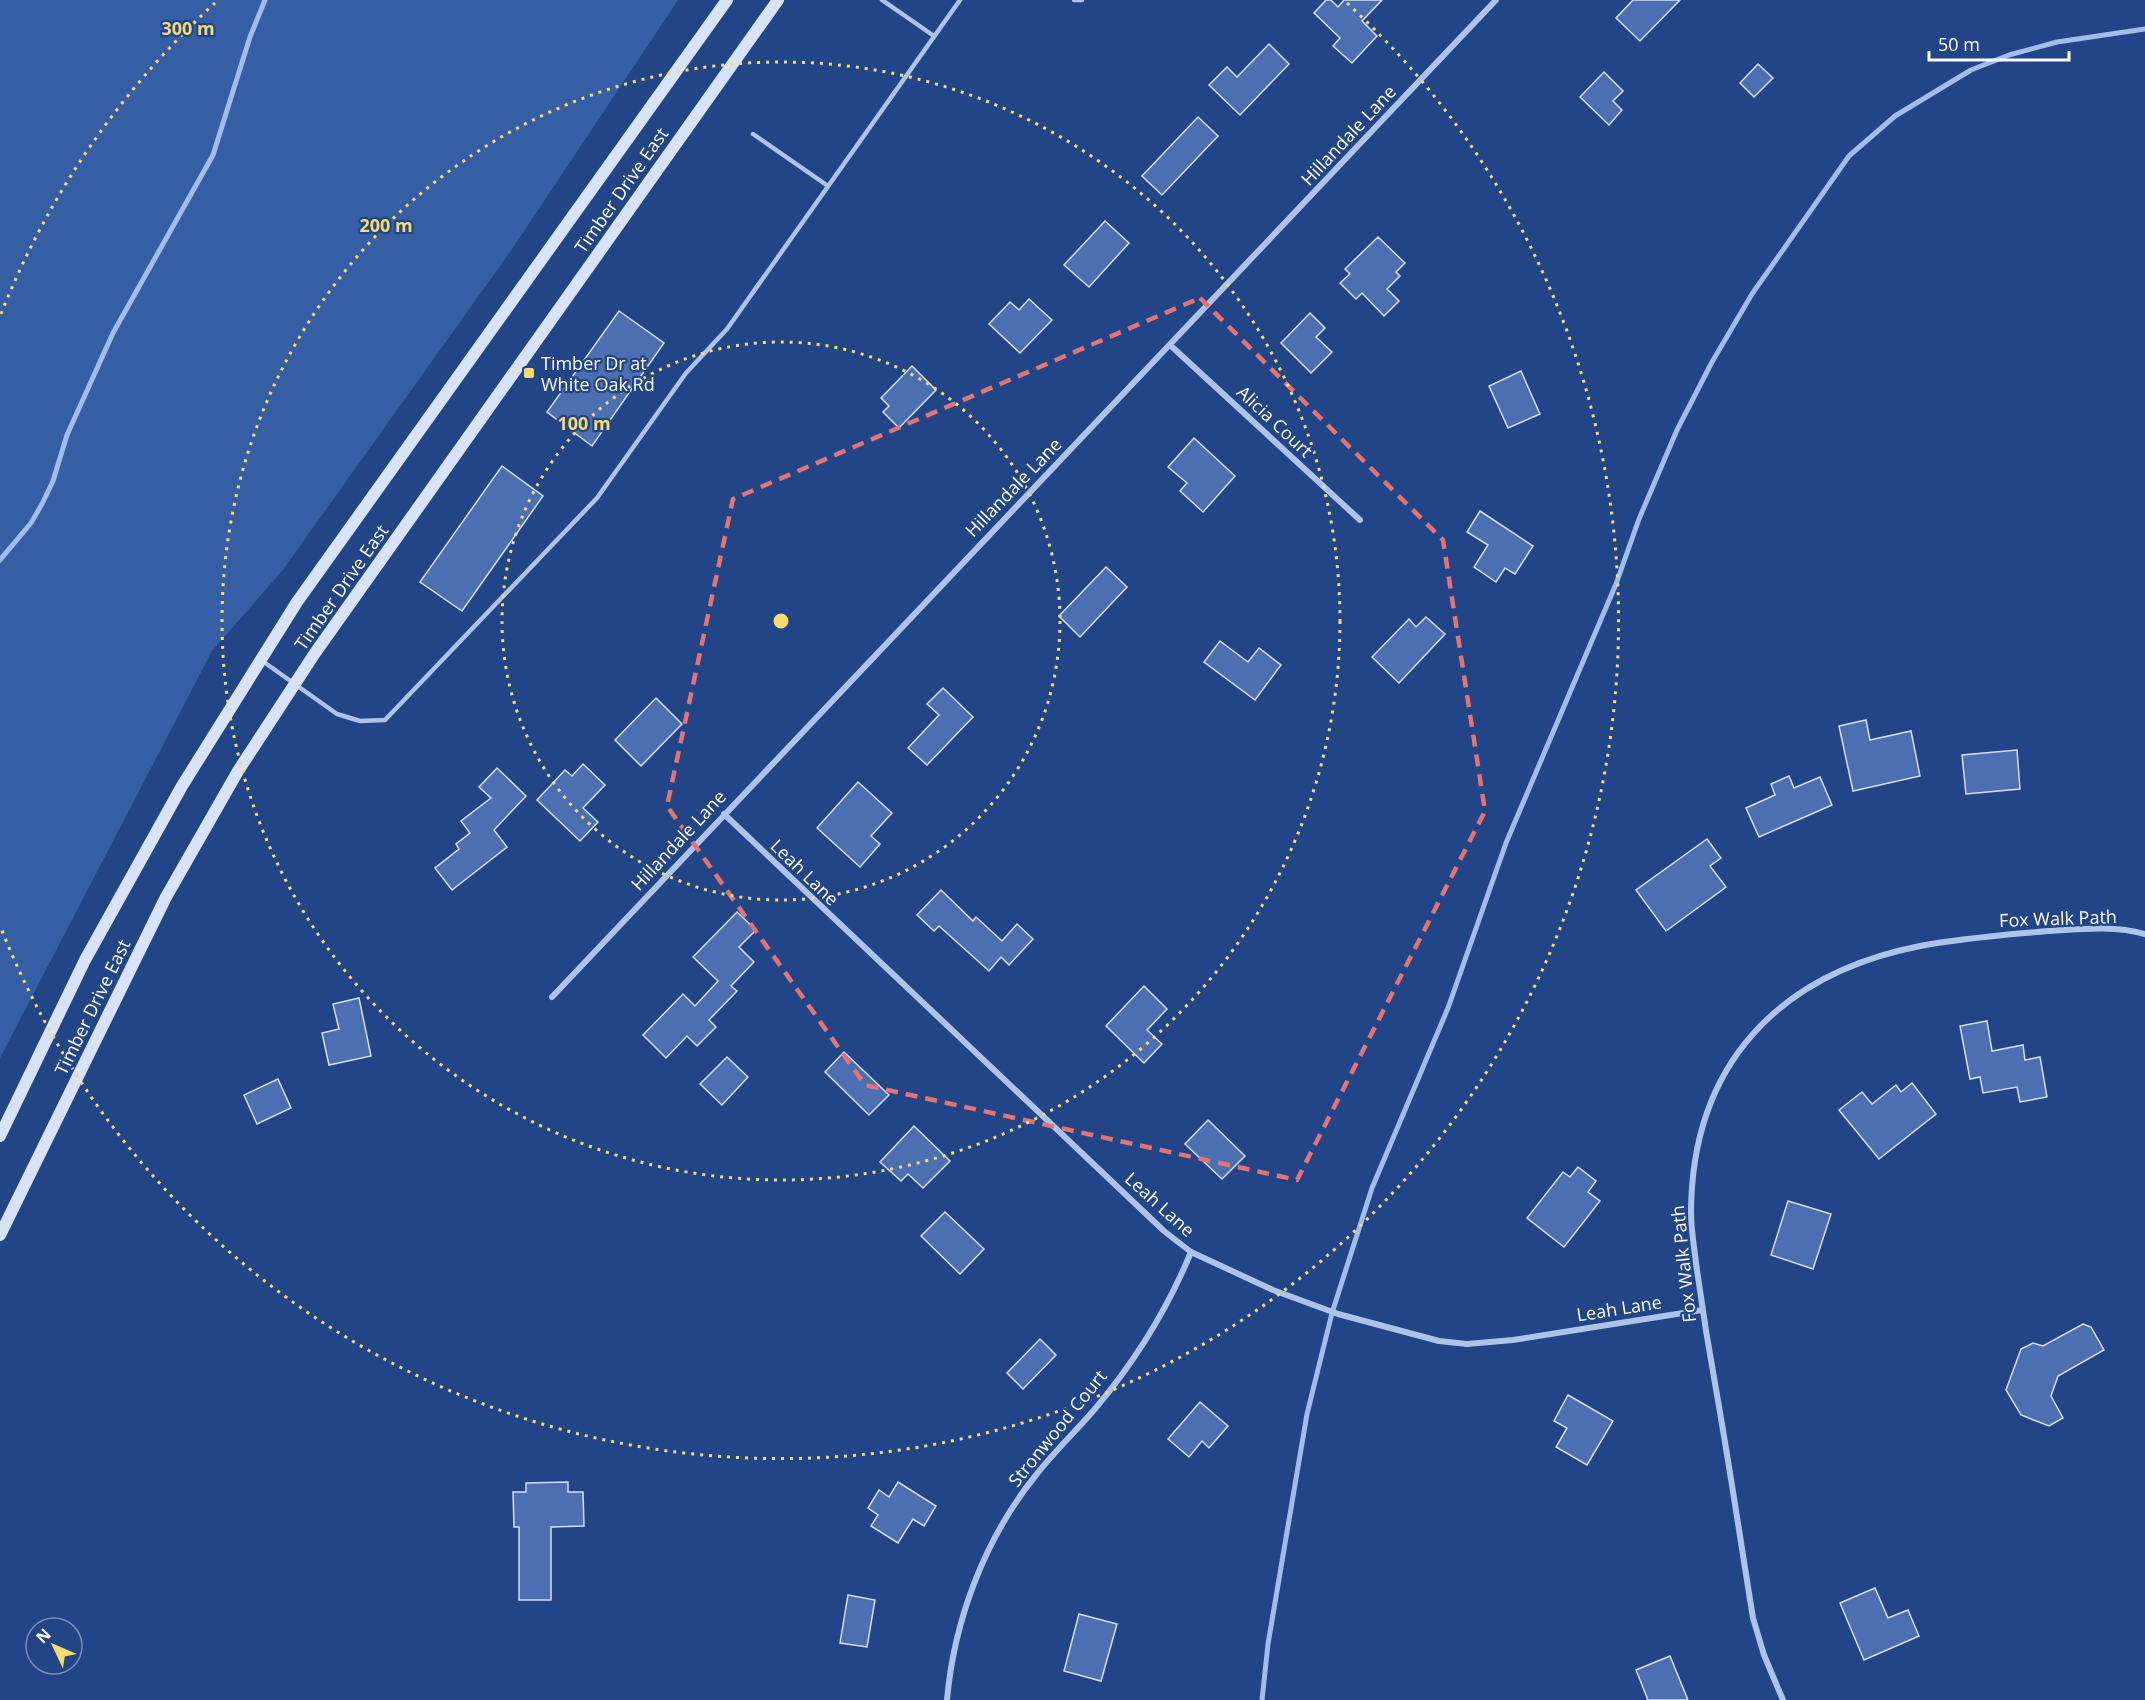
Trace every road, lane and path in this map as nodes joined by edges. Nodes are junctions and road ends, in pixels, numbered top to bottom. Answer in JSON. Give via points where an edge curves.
{"nodes":[{"id":1,"x":727,"y":0,"type":"edge"},
{"id":2,"x":778,"y":0,"type":"edge"},
{"id":3,"x":882,"y":0,"type":"edge"},
{"id":4,"x":960,"y":0,"type":"edge"},
{"id":5,"x":1074,"y":0,"type":"edge"},
{"id":6,"x":1082,"y":0,"type":"edge"},
{"id":7,"x":1496,"y":0,"type":"edge"},
{"id":8,"x":934,"y":36,"type":"junction"},
{"id":9,"x":753,"y":134,"type":"dead end"},
{"id":10,"x":828,"y":186,"type":"junction"},
{"id":11,"x":1170,"y":345,"type":"junction"},
{"id":12,"x":1360,"y":520,"type":"dead end"},
{"id":13,"x":261,"y":660,"type":"junction"},
{"id":14,"x":296,"y":683,"type":"junction"},
{"id":15,"x":724,"y":814,"type":"junction"},
{"id":16,"x":2145,"y":934,"type":"edge"},
{"id":17,"x":552,"y":997,"type":"dead end"},
{"id":18,"x":0,"y":1136,"type":"edge"},
{"id":19,"x":0,"y":1235,"type":"edge"},
{"id":20,"x":1191,"y":1252,"type":"junction"},
{"id":21,"x":1702,"y":1310,"type":"junction"},
{"id":22,"x":947,"y":1700,"type":"edge"},
{"id":23,"x":1783,"y":1700,"type":"edge"}],
"edges":[{"from":1,"to":13,"type":"main road","name":"Timber Drive East","via":[[297,602]]},
{"from":2,"to":14,"type":"main road","name":"Timber Drive East"},
{"from":3,"to":8,"type":"lane"},
{"from":4,"to":8,"type":"lane"},
{"from":5,"to":6,"type":"lane"},
{"from":7,"to":11,"type":"street","name":"Hillandale Lane"},
{"from":8,"to":10,"type":"lane"},
{"from":9,"to":10,"type":"lane"},
{"from":10,"to":14,"type":"lane","via":[[727,329],[686,374],[597,498],[385,720],[360,721],[338,714]]},
{"from":11,"to":12,"type":"street","name":"Alicia Court"},
{"from":11,"to":15,"type":"street","name":"Hillandale Lane"},
{"from":13,"to":14,"type":"lane"},
{"from":13,"to":18,"type":"main road","name":"Timber Drive East","via":[[182,786],[85,960]]},
{"from":14,"to":19,"type":"main road","name":"Timber Drive East","via":[[238,771],[166,897]]},
{"from":15,"to":17,"type":"street","name":"Hillandale Lane"},
{"from":15,"to":20,"type":"street","name":"Leah Lane"},
{"from":16,"to":21,"type":"street","name":"Fox Walk Path","via":[[2094,928],[1988,936],[1896,951],[1852,965],[1806,988],[1779,1007],[1737,1053],[1720,1082],[1698,1138],[1691,1215]]},
{"from":20,"to":21,"type":"street","name":"Leah Lane","via":[[1233,1274],[1338,1314],[1439,1341],[1467,1344],[1513,1340]]},
{"from":20,"to":22,"type":"street","name":"Stronwood Court","via":[[1174,1293],[1129,1362],[1095,1408],[1035,1475],[1001,1527],[978,1573],[954,1648]]},
{"from":21,"to":23,"type":"street","name":"Fox Walk Path","via":[[1753,1618]]}]}
